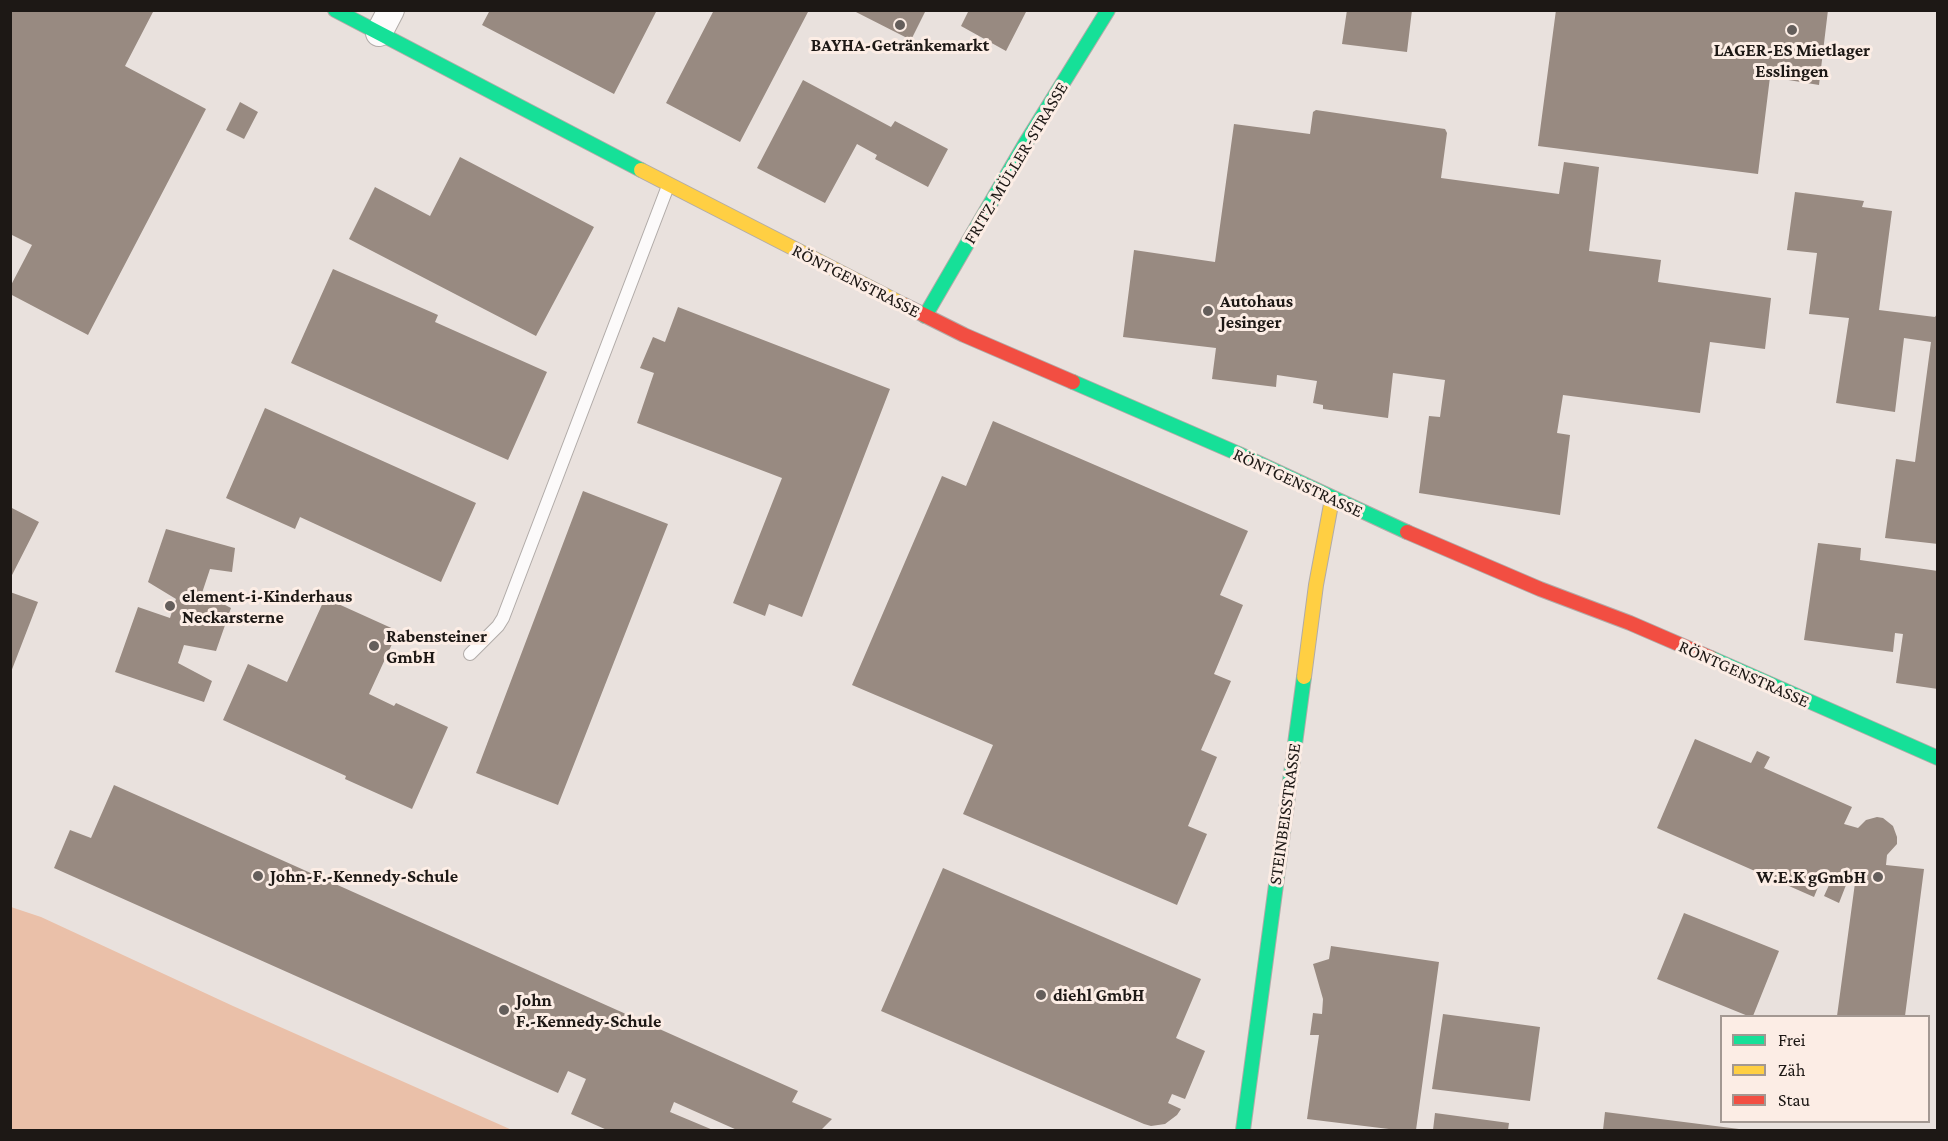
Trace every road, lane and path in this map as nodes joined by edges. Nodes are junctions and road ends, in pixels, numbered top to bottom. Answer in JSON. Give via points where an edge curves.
{"nodes":[{"id":1,"x":335,"y":10,"type":"edge"},
{"id":2,"x":391,"y":10,"type":"edge"},
{"id":3,"x":1108,"y":10,"type":"edge"},
{"id":4,"x":379,"y":33,"type":"junction"},
{"id":5,"x":668,"y":185,"type":"junction"},
{"id":6,"x":924,"y":316,"type":"junction"},
{"id":7,"x":1332,"y":499,"type":"junction"},
{"id":8,"x":470,"y":654,"type":"dead end"},
{"id":9,"x":1938,"y":758,"type":"edge"},
{"id":10,"x":1243,"y":1131,"type":"edge"}],
"edges":[{"from":1,"to":4,"type":"street","name":"RÖNTGENSTRASSE"},
{"from":2,"to":4,"type":"street"},
{"from":3,"to":6,"type":"street","name":"FRITZ-MÜLLER-STRASSE"},
{"from":4,"to":5,"type":"street","name":"RÖNTGENSTRASSE"},
{"from":5,"to":6,"type":"street","name":"RÖNTGENSTRASSE"},
{"from":5,"to":8,"type":"lane","via":[[503,618]]},
{"from":6,"to":7,"type":"street","name":"RÖNTGENSTRASSE"},
{"from":7,"to":9,"type":"street","name":"RÖNTGENSTRASSE","via":[[1530,585],[1630,623]]},
{"from":7,"to":10,"type":"street","name":"STEINBEISSTRASSE","via":[[1316,585]]}]}
